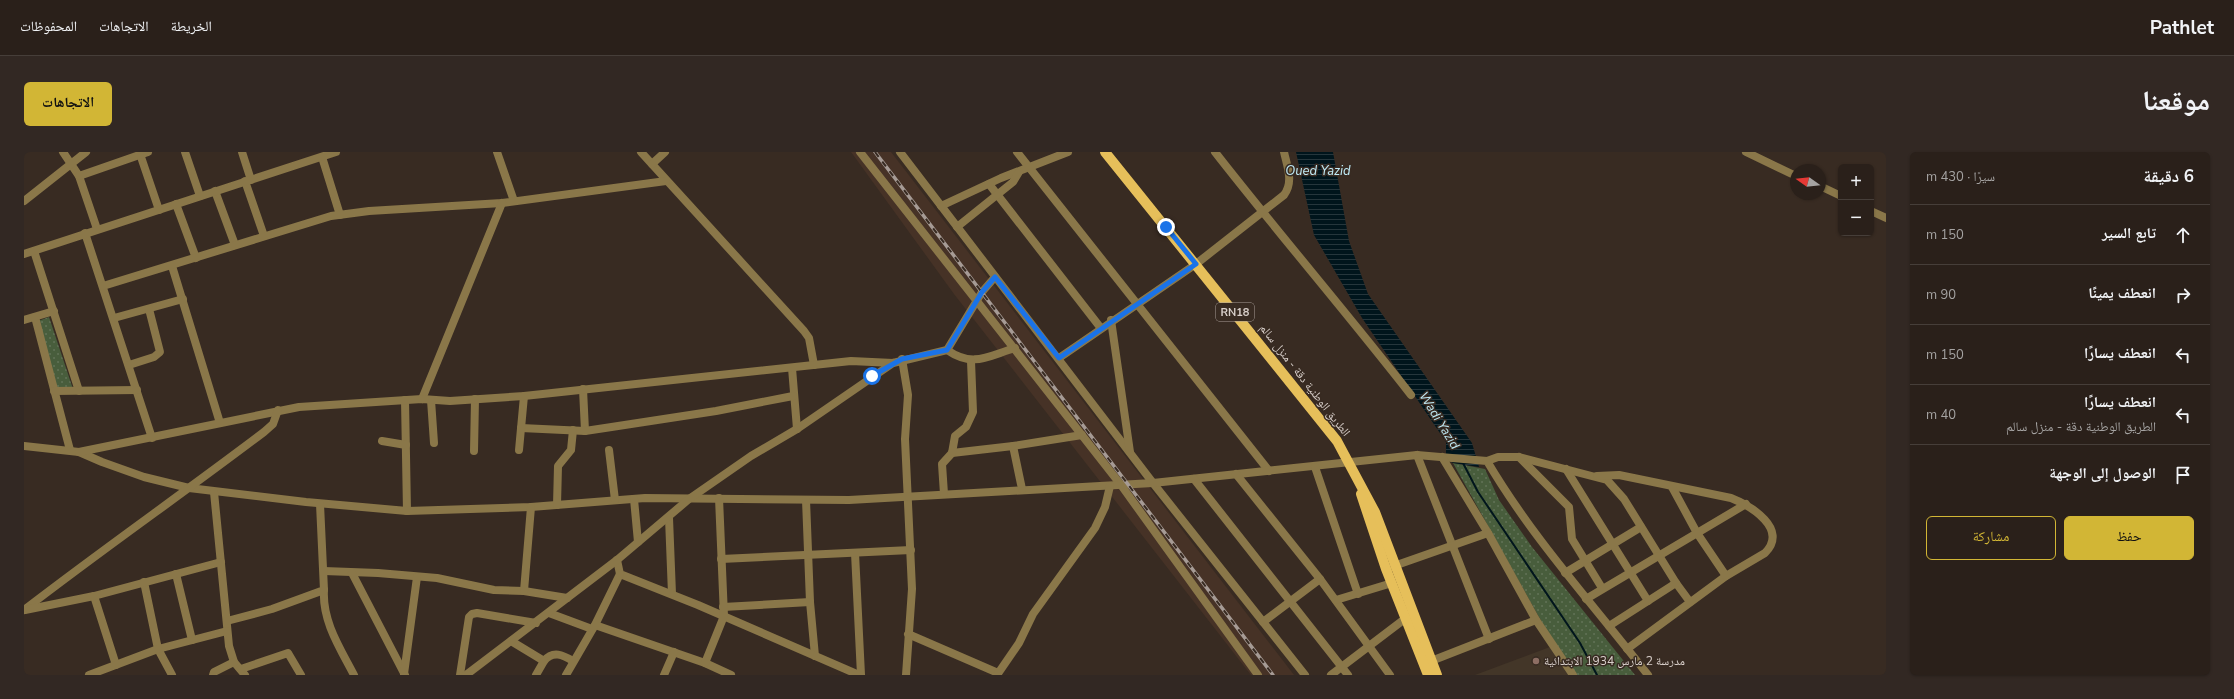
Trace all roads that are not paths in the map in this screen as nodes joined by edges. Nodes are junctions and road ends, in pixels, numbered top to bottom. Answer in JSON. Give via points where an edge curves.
{"nodes":[{"id":1,"x":64,"y":152,"type":"edge"},
{"id":2,"x":86,"y":152,"type":"edge"},
{"id":3,"x":185,"y":152,"type":"edge"},
{"id":4,"x":242,"y":152,"type":"edge"},
{"id":5,"x":336,"y":152,"type":"edge"},
{"id":6,"x":497,"y":152,"type":"edge"},
{"id":7,"x":641,"y":152,"type":"edge"},
{"id":8,"x":665,"y":152,"type":"edge"},
{"id":9,"x":860,"y":152,"type":"edge"},
{"id":10,"x":1016,"y":152,"type":"edge"},
{"id":11,"x":1068,"y":152,"type":"edge"},
{"id":12,"x":1105,"y":152,"type":"edge"},
{"id":13,"x":1215,"y":152,"type":"edge"},
{"id":14,"x":1284,"y":152,"type":"edge"},
{"id":15,"x":1746,"y":152,"type":"edge"},
{"id":16,"x":144,"y":153,"type":"edge"},
{"id":17,"x":905,"y":154,"type":"edge"},
{"id":18,"x":322,"y":157,"type":"junction"},
{"id":19,"x":72,"y":163,"type":"junction"},
{"id":20,"x":652,"y":164,"type":"junction"},
{"id":21,"x":1030,"y":167,"type":"junction"},
{"id":22,"x":1019,"y":172,"type":"junction"},
{"id":23,"x":1790,"y":173,"type":"edge"},
{"id":24,"x":79,"y":176,"type":"junction"},
{"id":25,"x":248,"y":180,"type":"junction"},
{"id":26,"x":666,"y":181,"type":"junction"},
{"id":27,"x":989,"y":184,"type":"junction"},
{"id":28,"x":1826,"y":189,"type":"edge"},
{"id":29,"x":215,"y":191,"type":"junction"},
{"id":30,"x":996,"y":194,"type":"junction"},
{"id":31,"x":1838,"y":195,"type":"edge"},
{"id":32,"x":200,"y":196,"type":"junction"},
{"id":33,"x":24,"y":201,"type":"edge"},
{"id":34,"x":514,"y":201,"type":"junction"},
{"id":35,"x":502,"y":203,"type":"junction"},
{"id":36,"x":176,"y":204,"type":"junction"},
{"id":37,"x":941,"y":206,"type":"junction"},
{"id":38,"x":159,"y":210,"type":"junction"},
{"id":39,"x":1874,"y":212,"type":"edge"},
{"id":40,"x":1262,"y":213,"type":"junction"},
{"id":41,"x":340,"y":215,"type":"junction"},
{"id":42,"x":1886,"y":218,"type":"edge"},
{"id":43,"x":958,"y":226,"type":"junction"},
{"id":44,"x":97,"y":229,"type":"junction"},
{"id":45,"x":85,"y":233,"type":"junction"},
{"id":46,"x":264,"y":236,"type":"junction"},
{"id":47,"x":235,"y":245,"type":"junction"},
{"id":48,"x":34,"y":250,"type":"junction"},
{"id":49,"x":24,"y":254,"type":"edge"},
{"id":50,"x":196,"y":258,"type":"junction"},
{"id":51,"x":1196,"y":264,"type":"junction"},
{"id":52,"x":172,"y":266,"type":"junction"},
{"id":53,"x":995,"y":277,"type":"junction"},
{"id":54,"x":103,"y":286,"type":"junction"},
{"id":55,"x":183,"y":299,"type":"junction"},
{"id":56,"x":977,"y":300,"type":"junction"},
{"id":57,"x":1137,"y":303,"type":"junction"},
{"id":58,"x":149,"y":309,"type":"junction"},
{"id":59,"x":54,"y":311,"type":"junction"},
{"id":60,"x":35,"y":317,"type":"junction"},
{"id":61,"x":114,"y":318,"type":"junction"},
{"id":62,"x":24,"y":320,"type":"edge"},
{"id":63,"x":1111,"y":320,"type":"junction"},
{"id":64,"x":1100,"y":327,"type":"junction"},
{"id":65,"x":1015,"y":348,"type":"junction"},
{"id":66,"x":947,"y":350,"type":"junction"},
{"id":67,"x":1059,"y":358,"type":"junction"},
{"id":68,"x":902,"y":359,"type":"junction"},
{"id":69,"x":971,"y":361,"type":"junction"},
{"id":70,"x":893,"y":363,"type":"junction"},
{"id":71,"x":129,"y":365,"type":"junction"},
{"id":72,"x":814,"y":365,"type":"junction"},
{"id":73,"x":792,"y":368,"type":"junction"},
{"id":74,"x":583,"y":389,"type":"junction"},
{"id":75,"x":137,"y":390,"type":"junction"},
{"id":76,"x":54,"y":391,"type":"junction"},
{"id":77,"x":79,"y":391,"type":"junction"},
{"id":78,"x":1411,"y":395,"type":"dead end"},
{"id":79,"x":524,"y":396,"type":"junction"},
{"id":80,"x":793,"y":396,"type":"junction"},
{"id":81,"x":476,"y":399,"type":"junction"},
{"id":82,"x":405,"y":400,"type":"junction"},
{"id":83,"x":427,"y":400,"type":"junction"},
{"id":84,"x":278,"y":410,"type":"junction"},
{"id":85,"x":220,"y":423,"type":"junction"},
{"id":86,"x":521,"y":428,"type":"junction"},
{"id":87,"x":797,"y":429,"type":"junction"},
{"id":88,"x":573,"y":430,"type":"junction"},
{"id":89,"x":585,"y":431,"type":"junction"},
{"id":90,"x":1082,"y":435,"type":"junction"},
{"id":91,"x":152,"y":438,"type":"junction"},
{"id":92,"x":382,"y":441,"type":"dead end"},
{"id":93,"x":434,"y":443,"type":"dead end"},
{"id":94,"x":406,"y":445,"type":"junction"},
{"id":95,"x":24,"y":446,"type":"edge"},
{"id":96,"x":1013,"y":446,"type":"junction"},
{"id":97,"x":70,"y":450,"type":"junction"},
{"id":98,"x":519,"y":450,"type":"dead end"},
{"id":99,"x":610,"y":450,"type":"dead end"},
{"id":100,"x":474,"y":451,"type":"dead end"},
{"id":101,"x":79,"y":452,"type":"junction"},
{"id":102,"x":1130,"y":452,"type":"junction"},
{"id":103,"x":952,"y":453,"type":"junction"},
{"id":104,"x":1417,"y":455,"type":"junction"},
{"id":105,"x":1443,"y":457,"type":"junction"},
{"id":106,"x":1519,"y":457,"type":"junction"},
{"id":107,"x":1483,"y":460,"type":"junction"},
{"id":108,"x":1349,"y":463,"type":"junction"},
{"id":109,"x":1315,"y":467,"type":"junction"},
{"id":110,"x":1566,"y":469,"type":"junction"},
{"id":111,"x":1269,"y":471,"type":"junction"},
{"id":112,"x":1236,"y":474,"type":"junction"},
{"id":113,"x":1597,"y":476,"type":"junction"},
{"id":114,"x":1194,"y":479,"type":"junction"},
{"id":115,"x":1153,"y":483,"type":"junction"},
{"id":116,"x":1121,"y":485,"type":"junction"},
{"id":117,"x":1110,"y":486,"type":"junction"},
{"id":118,"x":1672,"y":487,"type":"junction"},
{"id":119,"x":189,"y":488,"type":"junction"},
{"id":120,"x":1022,"y":489,"type":"junction"},
{"id":121,"x":214,"y":492,"type":"junction"},
{"id":122,"x":944,"y":494,"type":"junction"},
{"id":123,"x":909,"y":496,"type":"junction"},
{"id":124,"x":719,"y":498,"type":"junction"},
{"id":125,"x":634,"y":499,"type":"junction"},
{"id":126,"x":689,"y":499,"type":"junction"},
{"id":127,"x":614,"y":500,"type":"junction"},
{"id":128,"x":806,"y":500,"type":"junction"},
{"id":129,"x":320,"y":504,"type":"junction"},
{"id":130,"x":1746,"y":504,"type":"junction"},
{"id":131,"x":557,"y":505,"type":"junction"},
{"id":132,"x":531,"y":507,"type":"junction"},
{"id":133,"x":407,"y":511,"type":"junction"},
{"id":134,"x":669,"y":518,"type":"junction"},
{"id":135,"x":1641,"y":527,"type":"junction"},
{"id":136,"x":1488,"y":533,"type":"junction"},
{"id":137,"x":1697,"y":533,"type":"junction"},
{"id":138,"x":638,"y":542,"type":"junction"},
{"id":139,"x":1613,"y":544,"type":"junction"},
{"id":140,"x":1451,"y":545,"type":"junction"},
{"id":141,"x":911,"y":550,"type":"junction"},
{"id":142,"x":855,"y":553,"type":"junction"},
{"id":143,"x":808,"y":555,"type":"junction"},
{"id":144,"x":1659,"y":556,"type":"junction"},
{"id":145,"x":721,"y":559,"type":"junction"},
{"id":146,"x":617,"y":560,"type":"junction"},
{"id":147,"x":1584,"y":561,"type":"junction"},
{"id":148,"x":221,"y":562,"type":"junction"},
{"id":149,"x":1391,"y":567,"type":"junction"},
{"id":150,"x":324,"y":572,"type":"junction"},
{"id":151,"x":352,"y":573,"type":"junction"},
{"id":152,"x":1565,"y":573,"type":"junction"},
{"id":153,"x":1630,"y":573,"type":"junction"},
{"id":154,"x":176,"y":574,"type":"junction"},
{"id":155,"x":620,"y":574,"type":"junction"},
{"id":156,"x":1726,"y":576,"type":"junction"},
{"id":157,"x":417,"y":577,"type":"junction"},
{"id":158,"x":1320,"y":579,"type":"junction"},
{"id":159,"x":144,"y":582,"type":"junction"},
{"id":160,"x":1392,"y":583,"type":"junction"},
{"id":161,"x":1676,"y":583,"type":"junction"},
{"id":162,"x":1602,"y":588,"type":"junction"},
{"id":163,"x":324,"y":590,"type":"junction"},
{"id":164,"x":524,"y":591,"type":"junction"},
{"id":165,"x":672,"y":594,"type":"junction"},
{"id":166,"x":1358,"y":594,"type":"junction"},
{"id":167,"x":94,"y":596,"type":"junction"},
{"id":168,"x":567,"y":598,"type":"junction"},
{"id":169,"x":1586,"y":599,"type":"junction"},
{"id":170,"x":1336,"y":600,"type":"junction"},
{"id":171,"x":1290,"y":601,"type":"junction"},
{"id":172,"x":1648,"y":601,"type":"junction"},
{"id":173,"x":810,"y":602,"type":"junction"},
{"id":174,"x":1690,"y":602,"type":"junction"},
{"id":175,"x":723,"y":607,"type":"junction"},
{"id":176,"x":24,"y":610,"type":"edge"},
{"id":177,"x":549,"y":613,"type":"junction"},
{"id":178,"x":724,"y":616,"type":"junction"},
{"id":179,"x":1406,"y":618,"type":"junction"},
{"id":180,"x":1536,"y":620,"type":"junction"},
{"id":181,"x":227,"y":621,"type":"junction"},
{"id":182,"x":1263,"y":622,"type":"junction"},
{"id":183,"x":536,"y":623,"type":"junction"},
{"id":184,"x":1609,"y":626,"type":"junction"},
{"id":185,"x":594,"y":627,"type":"junction"},
{"id":186,"x":227,"y":631,"type":"junction"},
{"id":187,"x":908,"y":634,"type":"junction"},
{"id":188,"x":1489,"y":639,"type":"junction"},
{"id":189,"x":192,"y":640,"type":"junction"},
{"id":190,"x":511,"y":641,"type":"junction"},
{"id":191,"x":1368,"y":646,"type":"junction"},
{"id":192,"x":158,"y":649,"type":"junction"},
{"id":193,"x":1628,"y":649,"type":"junction"},
{"id":194,"x":674,"y":652,"type":"junction"},
{"id":195,"x":815,"y":656,"type":"junction"},
{"id":196,"x":544,"y":661,"type":"junction"},
{"id":197,"x":573,"y":661,"type":"junction"},
{"id":198,"x":234,"y":662,"type":"junction"},
{"id":199,"x":705,"y":662,"type":"junction"},
{"id":200,"x":1428,"y":662,"type":"junction"},
{"id":201,"x":116,"y":665,"type":"junction"},
{"id":202,"x":1342,"y":667,"type":"junction"},
{"id":203,"x":243,"y":672,"type":"edge"},
{"id":204,"x":845,"y":672,"type":"edge"},
{"id":205,"x":405,"y":674,"type":"edge"},
{"id":206,"x":727,"y":674,"type":"edge"},
{"id":207,"x":997,"y":674,"type":"edge"},
{"id":208,"x":89,"y":675,"type":"edge"},
{"id":209,"x":172,"y":675,"type":"edge"},
{"id":210,"x":213,"y":675,"type":"edge"},
{"id":211,"x":301,"y":675,"type":"edge"},
{"id":212,"x":354,"y":675,"type":"edge"},
{"id":213,"x":460,"y":675,"type":"edge"},
{"id":214,"x":466,"y":675,"type":"edge"},
{"id":215,"x":536,"y":675,"type":"edge"},
{"id":216,"x":566,"y":675,"type":"edge"},
{"id":217,"x":664,"y":675,"type":"edge"},
{"id":218,"x":860,"y":675,"type":"edge"},
{"id":219,"x":906,"y":675,"type":"edge"},
{"id":220,"x":1258,"y":675,"type":"edge"},
{"id":221,"x":1305,"y":675,"type":"edge"},
{"id":222,"x":1331,"y":675,"type":"edge"},
{"id":223,"x":1348,"y":675,"type":"edge"},
{"id":224,"x":1390,"y":675,"type":"edge"},
{"id":225,"x":1428,"y":675,"type":"edge"},
{"id":226,"x":1437,"y":675,"type":"edge"},
{"id":227,"x":1574,"y":675,"type":"edge"},
{"id":228,"x":1648,"y":675,"type":"edge"}],
"edges":[{"from":1,"to":19,"type":"street"},
{"from":2,"to":19,"type":"street"},
{"from":3,"to":32,"type":"street"},
{"from":4,"to":25,"type":"street"},
{"from":5,"to":18,"type":"street"},
{"from":6,"to":34,"type":"street"},
{"from":7,"to":20,"type":"street"},
{"from":8,"to":20,"type":"street"},
{"from":9,"to":56,"type":"street"},
{"from":10,"to":21,"type":"street"},
{"from":11,"to":21,"type":"street"},
{"from":12,"to":51,"type":"main road","name":"الطريق الوطنية دقة - منزل سالم","number":"RN18"},
{"from":13,"to":40,"type":"street"},
{"from":14,"to":40,"type":"street","via":[[1289,180],[1288,190]]},
{"from":15,"to":23,"type":"street"},
{"from":16,"to":24,"type":"street"},
{"from":16,"to":38,"type":"street"},
{"from":17,"to":37,"type":"street"},
{"from":18,"to":25,"type":"street"},
{"from":18,"to":41,"type":"street"},
{"from":19,"to":24,"type":"street"},
{"from":19,"to":33,"type":"street"},
{"from":20,"to":26,"type":"street"},
{"from":21,"to":22,"type":"street"},
{"from":21,"to":57,"type":"street"},
{"from":22,"to":27,"type":"street"},
{"from":22,"to":30,"type":"street","via":[[1013,182]]},
{"from":24,"to":44,"type":"street"},
{"from":25,"to":29,"type":"street"},
{"from":25,"to":46,"type":"street"},
{"from":26,"to":34,"type":"street"},
{"from":26,"to":72,"type":"street","via":[[804,331],[809,338]]},
{"from":27,"to":30,"type":"street"},
{"from":27,"to":37,"type":"street"},
{"from":28,"to":31,"type":"street"},
{"from":29,"to":32,"type":"street"},
{"from":29,"to":47,"type":"street"},
{"from":30,"to":43,"type":"street"},
{"from":30,"to":64,"type":"street"},
{"from":32,"to":36,"type":"street"},
{"from":34,"to":35,"type":"street"},
{"from":35,"to":41,"type":"street"},
{"from":35,"to":83,"type":"street"},
{"from":36,"to":38,"type":"street"},
{"from":36,"to":50,"type":"street"},
{"from":37,"to":43,"type":"street"},
{"from":38,"to":44,"type":"street"},
{"from":39,"to":42,"type":"street"},
{"from":40,"to":51,"type":"street"},
{"from":40,"to":78,"type":"street","via":[[1360,329]]},
{"from":41,"to":46,"type":"street"},
{"from":43,"to":53,"type":"street"},
{"from":44,"to":45,"type":"street"},
{"from":45,"to":48,"type":"street"},
{"from":45,"to":54,"type":"street"},
{"from":46,"to":47,"type":"street"},
{"from":47,"to":50,"type":"street"},
{"from":48,"to":49,"type":"street"},
{"from":48,"to":59,"type":"street"},
{"from":50,"to":52,"type":"street"},
{"from":51,"to":57,"type":"street"},
{"from":51,"to":108,"type":"main road","name":"الطريق الوطنية دقة - منزل سالم","number":"RN18","via":[[1324,423]]},
{"from":52,"to":54,"type":"street"},
{"from":52,"to":55,"type":"street"},
{"from":53,"to":56,"type":"street"},
{"from":53,"to":67,"type":"street"},
{"from":54,"to":61,"type":"street"},
{"from":55,"to":58,"type":"street"},
{"from":55,"to":85,"type":"street"},
{"from":56,"to":65,"type":"street"},
{"from":56,"to":66,"type":"street"},
{"from":57,"to":63,"type":"street"},
{"from":57,"to":111,"type":"street"},
{"from":58,"to":61,"type":"street"},
{"from":58,"to":71,"type":"street","via":[[160,352],[154,357]]},
{"from":59,"to":60,"type":"street"},
{"from":59,"to":77,"type":"street"},
{"from":60,"to":62,"type":"street"},
{"from":60,"to":76,"type":"street"},
{"from":61,"to":71,"type":"street"},
{"from":63,"to":64,"type":"street"},
{"from":63,"to":102,"type":"street"},
{"from":64,"to":67,"type":"street"},
{"from":65,"to":69,"type":"street"},
{"from":65,"to":90,"type":"street"},
{"from":66,"to":68,"type":"street"},
{"from":66,"to":69,"type":"street"},
{"from":67,"to":102,"type":"street"},
{"from":68,"to":70,"type":"street"},
{"from":68,"to":123,"type":"street","via":[[908,395],[905,440]]},
{"from":69,"to":103,"type":"street","via":[[973,412],[966,427],[955,436]]},
{"from":70,"to":72,"type":"street","via":[[862,361]]},
{"from":70,"to":87,"type":"street"},
{"from":71,"to":75,"type":"street"},
{"from":72,"to":73,"type":"street"},
{"from":73,"to":74,"type":"street"},
{"from":73,"to":80,"type":"street"},
{"from":74,"to":79,"type":"street"},
{"from":74,"to":89,"type":"street"},
{"from":75,"to":77,"type":"street"},
{"from":75,"to":91,"type":"street"},
{"from":76,"to":77,"type":"street"},
{"from":76,"to":97,"type":"street"},
{"from":79,"to":81,"type":"street"},
{"from":79,"to":86,"type":"street"},
{"from":80,"to":87,"type":"street"},
{"from":80,"to":89,"type":"street","via":[[716,411]]},
{"from":81,"to":83,"type":"street"},
{"from":81,"to":100,"type":"street"},
{"from":82,"to":83,"type":"street"},
{"from":82,"to":84,"type":"street"},
{"from":82,"to":94,"type":"street"},
{"from":83,"to":93,"type":"street"},
{"from":84,"to":85,"type":"street"},
{"from":84,"to":119,"type":"street","via":[[276,420],[270,428]]},
{"from":85,"to":91,"type":"street"},
{"from":86,"to":88,"type":"street"},
{"from":86,"to":98,"type":"street"},
{"from":87,"to":126,"type":"street","via":[[751,456]]},
{"from":88,"to":89,"type":"street"},
{"from":88,"to":131,"type":"street","via":[[571,450],[558,466]]},
{"from":90,"to":96,"type":"street"},
{"from":90,"to":116,"type":"street"},
{"from":91,"to":101,"type":"street"},
{"from":92,"to":94,"type":"street"},
{"from":94,"to":133,"type":"street"},
{"from":95,"to":97,"type":"street"},
{"from":96,"to":103,"type":"street"},
{"from":96,"to":120,"type":"street"},
{"from":97,"to":101,"type":"street"},
{"from":99,"to":127,"type":"street"},
{"from":101,"to":119,"type":"street","via":[[144,477]]},
{"from":102,"to":115,"type":"street"},
{"from":103,"to":122,"type":"street","via":[[942,464]]},
{"from":104,"to":105,"type":"street"},
{"from":104,"to":108,"type":"street"},
{"from":104,"to":140,"type":"street"},
{"from":105,"to":107,"type":"street"},
{"from":105,"to":136,"type":"street"},
{"from":106,"to":107,"type":"street"},
{"from":106,"to":110,"type":"street"},
{"from":106,"to":147,"type":"street","via":[[1569,507],[1572,539]]},
{"from":107,"to":152,"type":"street"},
{"from":108,"to":109,"type":"street"},
{"from":108,"to":149,"type":"main road","name":"الطريق الوطنية دقة - منزل سالم","number":"RN18","via":[[1375,512]]},
{"from":109,"to":111,"type":"street"},
{"from":109,"to":166,"type":"street"},
{"from":110,"to":113,"type":"street"},
{"from":110,"to":139,"type":"street"},
{"from":111,"to":112,"type":"street"},
{"from":112,"to":114,"type":"street"},
{"from":112,"to":158,"type":"street"},
{"from":113,"to":118,"type":"street","via":[[1619,475]]},
{"from":113,"to":135,"type":"street","via":[[1613,486]]},
{"from":114,"to":115,"type":"street"},
{"from":114,"to":171,"type":"street"},
{"from":115,"to":116,"type":"street"},
{"from":115,"to":182,"type":"street"},
{"from":116,"to":117,"type":"street"},
{"from":116,"to":220,"type":"street"},
{"from":117,"to":120,"type":"street"},
{"from":117,"to":207,"type":"street","via":[[1095,528],[1033,614],[1019,643]]},
{"from":118,"to":130,"type":"street","via":[[1731,498]]},
{"from":118,"to":137,"type":"street"},
{"from":119,"to":121,"type":"street"},
{"from":119,"to":176,"type":"street","via":[[92,557]]},
{"from":120,"to":122,"type":"street"},
{"from":121,"to":129,"type":"street"},
{"from":121,"to":148,"type":"street"},
{"from":122,"to":123,"type":"street"},
{"from":123,"to":128,"type":"street"},
{"from":123,"to":141,"type":"street"},
{"from":124,"to":126,"type":"street"},
{"from":124,"to":128,"type":"street"},
{"from":124,"to":145,"type":"street"},
{"from":125,"to":126,"type":"street"},
{"from":125,"to":127,"type":"street"},
{"from":125,"to":138,"type":"street"},
{"from":126,"to":134,"type":"street"},
{"from":127,"to":131,"type":"street"},
{"from":128,"to":143,"type":"street"},
{"from":129,"to":133,"type":"street"},
{"from":129,"to":150,"type":"street"},
{"from":130,"to":137,"type":"street"},
{"from":130,"to":156,"type":"street","via":[[1770,525],[1770,548]]},
{"from":131,"to":132,"type":"street"},
{"from":132,"to":133,"type":"street"},
{"from":132,"to":164,"type":"street"},
{"from":134,"to":138,"type":"street"},
{"from":134,"to":165,"type":"street"},
{"from":135,"to":139,"type":"street"},
{"from":135,"to":144,"type":"street"},
{"from":136,"to":140,"type":"street"},
{"from":136,"to":180,"type":"street"},
{"from":137,"to":144,"type":"street"},
{"from":137,"to":156,"type":"street"},
{"from":138,"to":146,"type":"street"},
{"from":139,"to":147,"type":"street"},
{"from":139,"to":153,"type":"street"},
{"from":140,"to":149,"type":"street"},
{"from":140,"to":188,"type":"street"},
{"from":141,"to":142,"type":"street"},
{"from":141,"to":187,"type":"street","via":[[912,589]]},
{"from":142,"to":143,"type":"street"},
{"from":142,"to":218,"type":"street"},
{"from":143,"to":145,"type":"street"},
{"from":143,"to":173,"type":"street"},
{"from":144,"to":153,"type":"street"},
{"from":144,"to":161,"type":"street"},
{"from":145,"to":175,"type":"street"},
{"from":146,"to":155,"type":"street"},
{"from":146,"to":168,"type":"street"},
{"from":147,"to":152,"type":"street"},
{"from":147,"to":162,"type":"street"},
{"from":148,"to":154,"type":"street"},
{"from":148,"to":181,"type":"street"},
{"from":149,"to":160,"type":"main road","name":"الطريق الوطنية دقة - منزل سالم","number":"RN18"},
{"from":149,"to":200,"type":"main road","name":"الطريق الوطنية دقة - منزل سالم","number":"RN18"},
{"from":150,"to":151,"type":"street"},
{"from":150,"to":163,"type":"street"},
{"from":151,"to":157,"type":"street"},
{"from":151,"to":205,"type":"street"},
{"from":152,"to":169,"type":"street"},
{"from":153,"to":162,"type":"street"},
{"from":153,"to":172,"type":"street"},
{"from":154,"to":159,"type":"street"},
{"from":154,"to":189,"type":"street"},
{"from":155,"to":165,"type":"street"},
{"from":155,"to":185,"type":"street"},
{"from":156,"to":174,"type":"street"},
{"from":157,"to":164,"type":"street","via":[[437,578],[494,590]]},
{"from":157,"to":205,"type":"street"},
{"from":158,"to":170,"type":"street"},
{"from":158,"to":171,"type":"street"},
{"from":159,"to":167,"type":"street"},
{"from":159,"to":192,"type":"street"},
{"from":160,"to":166,"type":"street"},
{"from":160,"to":179,"type":"main road","name":"الطريق الوطنية دقة - منزل سالم","number":"RN18"},
{"from":161,"to":172,"type":"street"},
{"from":161,"to":174,"type":"street"},
{"from":162,"to":169,"type":"street"},
{"from":163,"to":181,"type":"street","via":[[272,609]]},
{"from":163,"to":212,"type":"street","via":[[327,620]]},
{"from":164,"to":168,"type":"street"},
{"from":165,"to":178,"type":"street"},
{"from":166,"to":170,"type":"street"},
{"from":167,"to":176,"type":"street"},
{"from":167,"to":201,"type":"street"},
{"from":168,"to":177,"type":"street"},
{"from":169,"to":184,"type":"street"},
{"from":170,"to":191,"type":"street"},
{"from":171,"to":182,"type":"street"},
{"from":171,"to":202,"type":"street"},
{"from":172,"to":184,"type":"street"},
{"from":173,"to":175,"type":"street"},
{"from":173,"to":195,"type":"street"},
{"from":174,"to":193,"type":"street"},
{"from":175,"to":178,"type":"street"},
{"from":177,"to":183,"type":"street"},
{"from":177,"to":185,"type":"street"},
{"from":178,"to":195,"type":"street"},
{"from":178,"to":199,"type":"street"},
{"from":179,"to":191,"type":"street"},
{"from":179,"to":200,"type":"main road","name":"الطريق الوطنية دقة - منزل سالم","number":"RN18"},
{"from":180,"to":188,"type":"street"},
{"from":180,"to":227,"type":"street"},
{"from":181,"to":186,"type":"street"},
{"from":182,"to":221,"type":"street"},
{"from":183,"to":190,"type":"street"},
{"from":183,"to":213,"type":"street","via":[[472,614],[468,618]]},
{"from":184,"to":193,"type":"street"},
{"from":185,"to":194,"type":"street"},
{"from":185,"to":197,"type":"street"},
{"from":186,"to":189,"type":"street"},
{"from":186,"to":198,"type":"street"},
{"from":187,"to":207,"type":"street"},
{"from":187,"to":219,"type":"street"},
{"from":188,"to":200,"type":"street"},
{"from":189,"to":192,"type":"street"},
{"from":190,"to":196,"type":"street"},
{"from":190,"to":214,"type":"street"},
{"from":191,"to":202,"type":"street"},
{"from":191,"to":224,"type":"street"},
{"from":192,"to":201,"type":"street"},
{"from":192,"to":209,"type":"street"},
{"from":193,"to":228,"type":"street"},
{"from":194,"to":199,"type":"street"},
{"from":194,"to":217,"type":"street"},
{"from":195,"to":204,"type":"street"},
{"from":196,"to":197,"type":"street","via":[[556,654]]},
{"from":196,"to":215,"type":"street"},
{"from":197,"to":216,"type":"street"},
{"from":198,"to":203,"type":"street"},
{"from":198,"to":210,"type":"street","via":[[214,672]]},
{"from":199,"to":206,"type":"street"},
{"from":200,"to":225,"type":"main road","name":"الطريق الوطنية دقة - منزل سالم","number":"RN18"},
{"from":200,"to":226,"type":"main road","name":"الطريق الوطنية دقة - منزل سالم","number":"RN18"},
{"from":201,"to":208,"type":"street"},
{"from":202,"to":222,"type":"street"},
{"from":202,"to":223,"type":"street"},
{"from":203,"to":211,"type":"street","via":[[288,653]]},
{"from":204,"to":218,"type":"street"}]}
